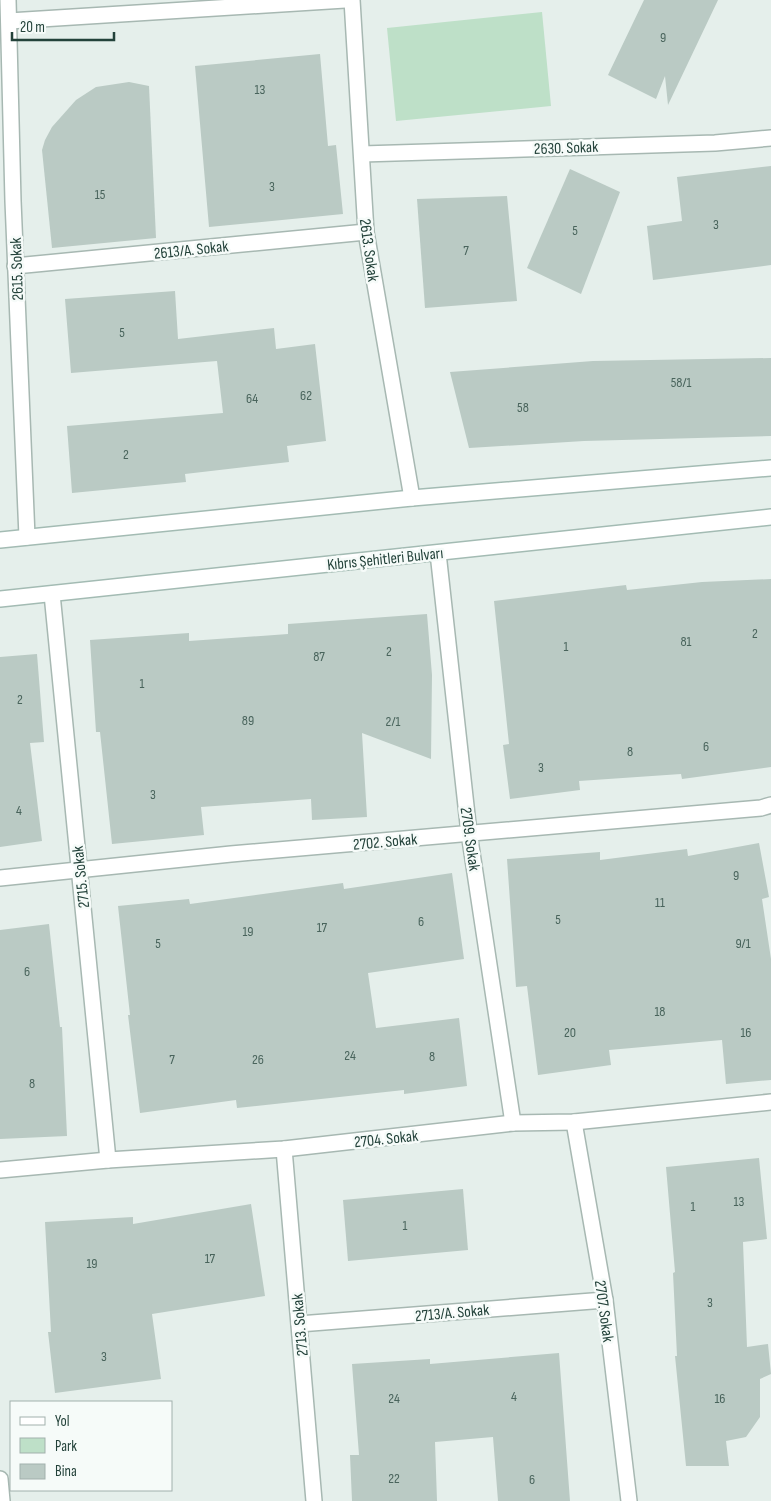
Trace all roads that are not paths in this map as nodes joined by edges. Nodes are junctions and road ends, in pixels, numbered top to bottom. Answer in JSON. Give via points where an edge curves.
{"nodes":[{"id":1,"x":8,"y":0,"type":"edge"},
{"id":2,"x":346,"y":0,"type":"edge"},
{"id":3,"x":352,"y":0,"type":"edge"},
{"id":4,"x":9,"y":20,"type":"junction"},
{"id":5,"x":771,"y":138,"type":"edge"},
{"id":6,"x":362,"y":154,"type":"junction"},
{"id":7,"x":6,"y":201,"type":"edge"},
{"id":8,"x":366,"y":232,"type":"junction"},
{"id":9,"x":15,"y":266,"type":"junction"},
{"id":10,"x":771,"y":468,"type":"edge"},
{"id":11,"x":412,"y":498,"type":"junction"},
{"id":12,"x":771,"y":517,"type":"edge"},
{"id":13,"x":27,"y":537,"type":"junction"},
{"id":14,"x":0,"y":540,"type":"edge"},
{"id":15,"x":438,"y":553,"type":"junction"},
{"id":16,"x":52,"y":594,"type":"junction"},
{"id":17,"x":0,"y":599,"type":"edge"},
{"id":18,"x":771,"y":806,"type":"edge"},
{"id":19,"x":469,"y":833,"type":"junction"},
{"id":20,"x":79,"y":871,"type":"junction"},
{"id":21,"x":0,"y":878,"type":"edge"},
{"id":22,"x":771,"y":1102,"type":"edge"},
{"id":23,"x":574,"y":1122,"type":"junction"},
{"id":24,"x":513,"y":1124,"type":"junction"},
{"id":25,"x":284,"y":1149,"type":"junction"},
{"id":26,"x":108,"y":1160,"type":"junction"},
{"id":27,"x":0,"y":1170,"type":"edge"},
{"id":28,"x":605,"y":1300,"type":"junction"},
{"id":29,"x":299,"y":1324,"type":"junction"},
{"id":30,"x":0,"y":1479,"type":"edge"},
{"id":31,"x":2,"y":1501,"type":"edge"},
{"id":32,"x":314,"y":1501,"type":"edge"},
{"id":33,"x":629,"y":1501,"type":"edge"}],
"edges":[{"from":1,"to":4,"type":"street","name":"2615. Sokak"},
{"from":2,"to":4,"type":"street"},
{"from":3,"to":6,"type":"street","name":"2613. Sokak"},
{"from":4,"to":7,"type":"street","name":"2615. Sokak"},
{"from":5,"to":6,"type":"street","name":"2630. Sokak","via":[[715,143]]},
{"from":6,"to":8,"type":"street","name":"2613. Sokak"},
{"from":7,"to":9,"type":"street","name":"2615. Sokak"},
{"from":8,"to":9,"type":"street","name":"2613/A. Sokak"},
{"from":8,"to":11,"type":"street","name":"2613. Sokak"},
{"from":9,"to":13,"type":"street","name":"2615. Sokak"},
{"from":10,"to":11,"type":"street"},
{"from":11,"to":13,"type":"street"},
{"from":12,"to":15,"type":"street","name":"Kıbrıs Şehitleri Bulvarı"},
{"from":13,"to":14,"type":"street"},
{"from":15,"to":16,"type":"street","name":"Kıbrıs Şehitleri Bulvarı"},
{"from":15,"to":19,"type":"street","name":"2709. Sokak"},
{"from":16,"to":17,"type":"street","name":"Kıbrıs Şehitleri Bulvarı"},
{"from":16,"to":20,"type":"street","name":"2715. Sokak"},
{"from":18,"to":19,"type":"street","name":"2702. Sokak"},
{"from":19,"to":20,"type":"street","name":"2702. Sokak"},
{"from":19,"to":24,"type":"street","name":"2709. Sokak"},
{"from":20,"to":21,"type":"street","name":"2702. Sokak"},
{"from":20,"to":26,"type":"street","name":"2715. Sokak"},
{"from":22,"to":23,"type":"street","name":"2704. Sokak"},
{"from":23,"to":24,"type":"street","name":"2704. Sokak"},
{"from":23,"to":28,"type":"street","name":"2707. Sokak"},
{"from":24,"to":25,"type":"street","name":"2704. Sokak"},
{"from":25,"to":26,"type":"street","name":"2704. Sokak"},
{"from":25,"to":29,"type":"street","name":"2713. Sokak"},
{"from":26,"to":27,"type":"street","name":"2704. Sokak"},
{"from":28,"to":29,"type":"street","name":"2713/A. Sokak"},
{"from":28,"to":33,"type":"street","name":"2707. Sokak"},
{"from":29,"to":32,"type":"street","name":"2713. Sokak"},
{"from":30,"to":31,"type":"street"}]}
